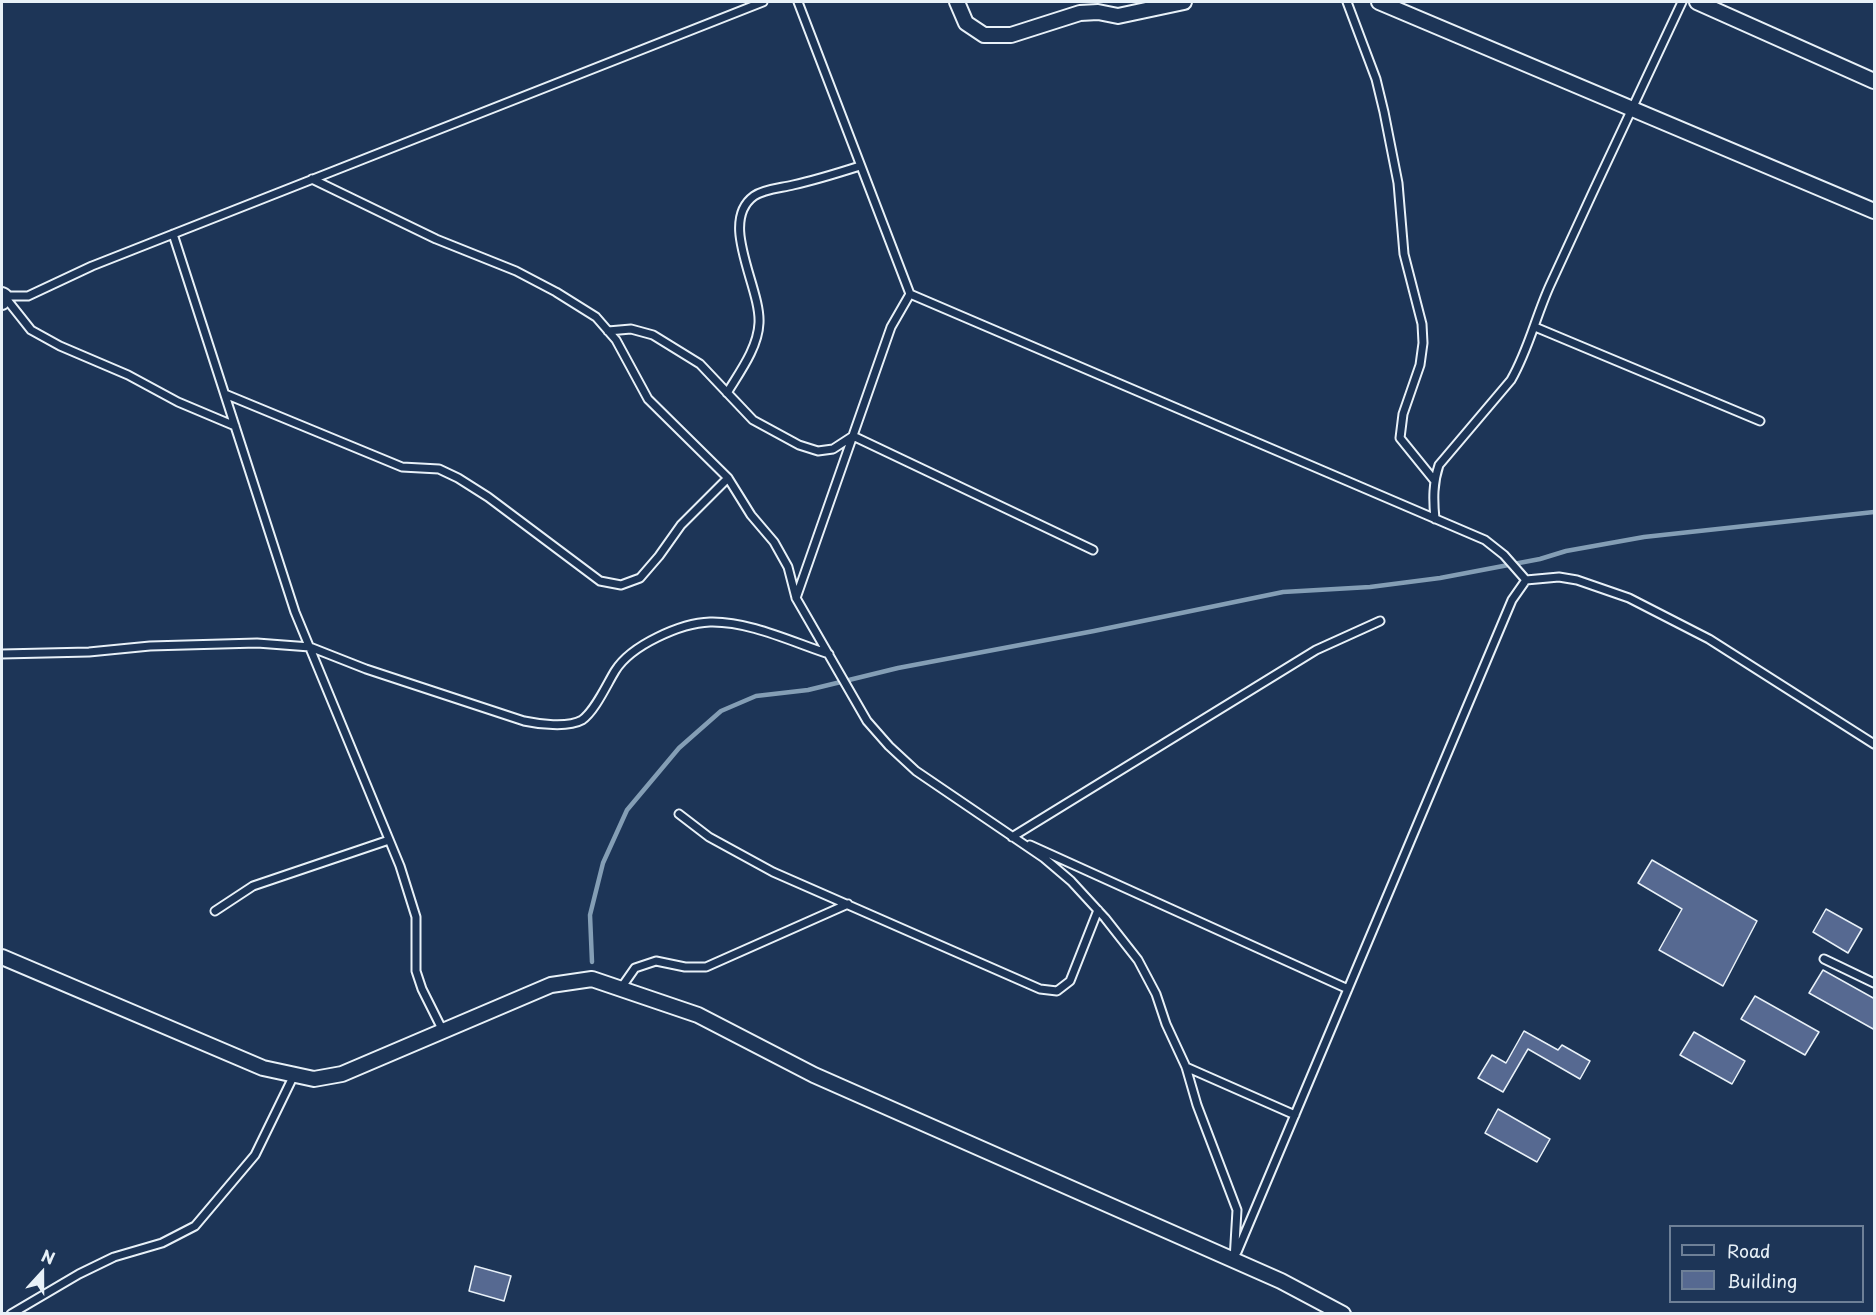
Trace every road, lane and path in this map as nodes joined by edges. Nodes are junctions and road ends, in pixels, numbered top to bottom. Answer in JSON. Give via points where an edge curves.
{"nodes":[{"id":1,"x":763,"y":2,"type":"edge"},
{"id":2,"x":798,"y":2,"type":"edge"},
{"id":3,"x":957,"y":2,"type":"edge"},
{"id":4,"x":1184,"y":2,"type":"edge"},
{"id":5,"x":1347,"y":2,"type":"edge"},
{"id":6,"x":1379,"y":2,"type":"edge"},
{"id":7,"x":1682,"y":2,"type":"edge"},
{"id":8,"x":1697,"y":2,"type":"edge"},
{"id":9,"x":1875,"y":81,"type":"edge"},
{"id":10,"x":1632,"y":108,"type":"junction"},
{"id":11,"x":860,"y":166,"type":"junction"},
{"id":12,"x":312,"y":179,"type":"junction"},
{"id":13,"x":1875,"y":211,"type":"edge"},
{"id":14,"x":173,"y":234,"type":"junction"},
{"id":15,"x":910,"y":294,"type":"junction"},
{"id":16,"x":2,"y":298,"type":"edge"},
{"id":17,"x":1535,"y":327,"type":"junction"},
{"id":18,"x":608,"y":331,"type":"junction"},
{"id":19,"x":727,"y":393,"type":"junction"},
{"id":20,"x":225,"y":394,"type":"junction"},
{"id":21,"x":1760,"y":421,"type":"dead end"},
{"id":22,"x":235,"y":426,"type":"junction"},
{"id":23,"x":853,"y":436,"type":"junction"},
{"id":24,"x":728,"y":478,"type":"junction"},
{"id":25,"x":1434,"y":480,"type":"junction"},
{"id":26,"x":1435,"y":519,"type":"junction"},
{"id":27,"x":1093,"y":550,"type":"dead end"},
{"id":28,"x":1526,"y":580,"type":"junction"},
{"id":29,"x":796,"y":598,"type":"junction"},
{"id":30,"x":1380,"y":621,"type":"dead end"},
{"id":31,"x":310,"y":647,"type":"junction"},
{"id":32,"x":2,"y":654,"type":"edge"},
{"id":33,"x":829,"y":654,"type":"junction"},
{"id":34,"x":1875,"y":744,"type":"edge"},
{"id":35,"x":679,"y":814,"type":"dead end"},
{"id":36,"x":1012,"y":837,"type":"junction"},
{"id":37,"x":389,"y":840,"type":"junction"},
{"id":38,"x":848,"y":904,"type":"junction"},
{"id":39,"x":1098,"y":910,"type":"junction"},
{"id":40,"x":215,"y":911,"type":"dead end"},
{"id":41,"x":2,"y":957,"type":"edge"},
{"id":42,"x":1824,"y":959,"type":"dead end"},
{"id":43,"x":1875,"y":983,"type":"edge"},
{"id":44,"x":621,"y":988,"type":"junction"},
{"id":45,"x":1348,"y":989,"type":"junction"},
{"id":46,"x":443,"y":1031,"type":"junction"},
{"id":47,"x":1186,"y":1067,"type":"junction"},
{"id":48,"x":294,"y":1075,"type":"junction"},
{"id":49,"x":1295,"y":1115,"type":"junction"},
{"id":50,"x":1234,"y":1260,"type":"junction"},
{"id":51,"x":11,"y":1314,"type":"edge"},
{"id":52,"x":1343,"y":1314,"type":"edge"}],
"edges":[{"from":1,"to":12,"type":"lane"},
{"from":2,"to":11,"type":"lane"},
{"from":3,"to":4,"type":"street","via":[[966,24],[984,35],[1011,35],[1080,14],[1118,16]]},
{"from":5,"to":25,"type":"lane","via":[[1384,112],[1398,183],[1404,254],[1422,324],[1420,365],[1403,414],[1400,438]]},
{"from":6,"to":10,"type":"street"},
{"from":7,"to":10,"type":"lane"},
{"from":8,"to":9,"type":"street"},
{"from":10,"to":13,"type":"street"},
{"from":10,"to":17,"type":"lane"},
{"from":11,"to":15,"type":"lane"},
{"from":11,"to":19,"type":"lane","via":[[772,189],[754,196],[743,211],[738,226],[759,323],[743,367]]},
{"from":12,"to":14,"type":"lane"},
{"from":12,"to":18,"type":"lane","via":[[436,239],[516,271],[596,317]]},
{"from":14,"to":16,"type":"lane","via":[[27,296]]},
{"from":14,"to":20,"type":"lane"},
{"from":15,"to":23,"type":"lane","via":[[891,327]]},
{"from":15,"to":26,"type":"lane"},
{"from":16,"to":22,"type":"lane","via":[[31,330],[50,341]]},
{"from":17,"to":21,"type":"lane"},
{"from":17,"to":25,"type":"lane","via":[[1511,380],[1439,465]]},
{"from":18,"to":19,"type":"lane","via":[[631,329],[653,335],[700,364]]},
{"from":18,"to":24,"type":"lane","via":[[648,399]]},
{"from":19,"to":23,"type":"lane","via":[[753,420],[799,445],[818,451],[833,449]]},
{"from":20,"to":22,"type":"lane"},
{"from":20,"to":24,"type":"lane","via":[[402,467],[439,469],[458,478],[488,496],[600,581],[621,585],[640,578],[681,525]]},
{"from":22,"to":31,"type":"lane"},
{"from":23,"to":27,"type":"lane"},
{"from":23,"to":29,"type":"lane"},
{"from":24,"to":29,"type":"lane","via":[[774,542],[788,567]]},
{"from":25,"to":26,"type":"lane"},
{"from":26,"to":28,"type":"lane","via":[[1485,540]]},
{"from":28,"to":34,"type":"lane","via":[[1577,580],[1629,598],[1709,639]]},
{"from":28,"to":45,"type":"lane","via":[[1512,600]]},
{"from":29,"to":33,"type":"lane"},
{"from":30,"to":36,"type":"lane","via":[[1316,650]]},
{"from":31,"to":32,"type":"lane","via":[[257,643]]},
{"from":31,"to":33,"type":"lane","via":[[366,669],[550,726],[582,720],[617,668],[643,645],[679,627],[710,622],[748,626]]},
{"from":31,"to":37,"type":"lane"},
{"from":33,"to":36,"type":"lane","via":[[867,722],[889,746],[916,771]]},
{"from":35,"to":38,"type":"lane","via":[[741,855]]},
{"from":36,"to":39,"type":"lane","via":[[1044,858]]},
{"from":36,"to":45,"type":"lane"},
{"from":37,"to":40,"type":"lane","via":[[253,886]]},
{"from":37,"to":46,"type":"lane","via":[[416,917],[416,971]]},
{"from":38,"to":39,"type":"lane","via":[[1040,989],[1057,991],[1070,981]]},
{"from":38,"to":44,"type":"lane","via":[[706,967],[685,968],[656,961],[645,964],[635,968]]},
{"from":39,"to":47,"type":"lane","via":[[1138,960]]},
{"from":41,"to":48,"type":"street","via":[[263,1068]]},
{"from":42,"to":43,"type":"lane"},
{"from":44,"to":46,"type":"street","via":[[592,979],[551,986]]},
{"from":44,"to":50,"type":"street","via":[[698,1015],[814,1075]]},
{"from":45,"to":49,"type":"lane"},
{"from":46,"to":48,"type":"street","via":[[342,1074],[314,1079]]},
{"from":47,"to":49,"type":"lane"},
{"from":47,"to":50,"type":"lane","via":[[1237,1210]]},
{"from":48,"to":51,"type":"lane","via":[[255,1155],[195,1226],[162,1243],[114,1257]]},
{"from":49,"to":50,"type":"lane"},
{"from":50,"to":52,"type":"street"}]}
